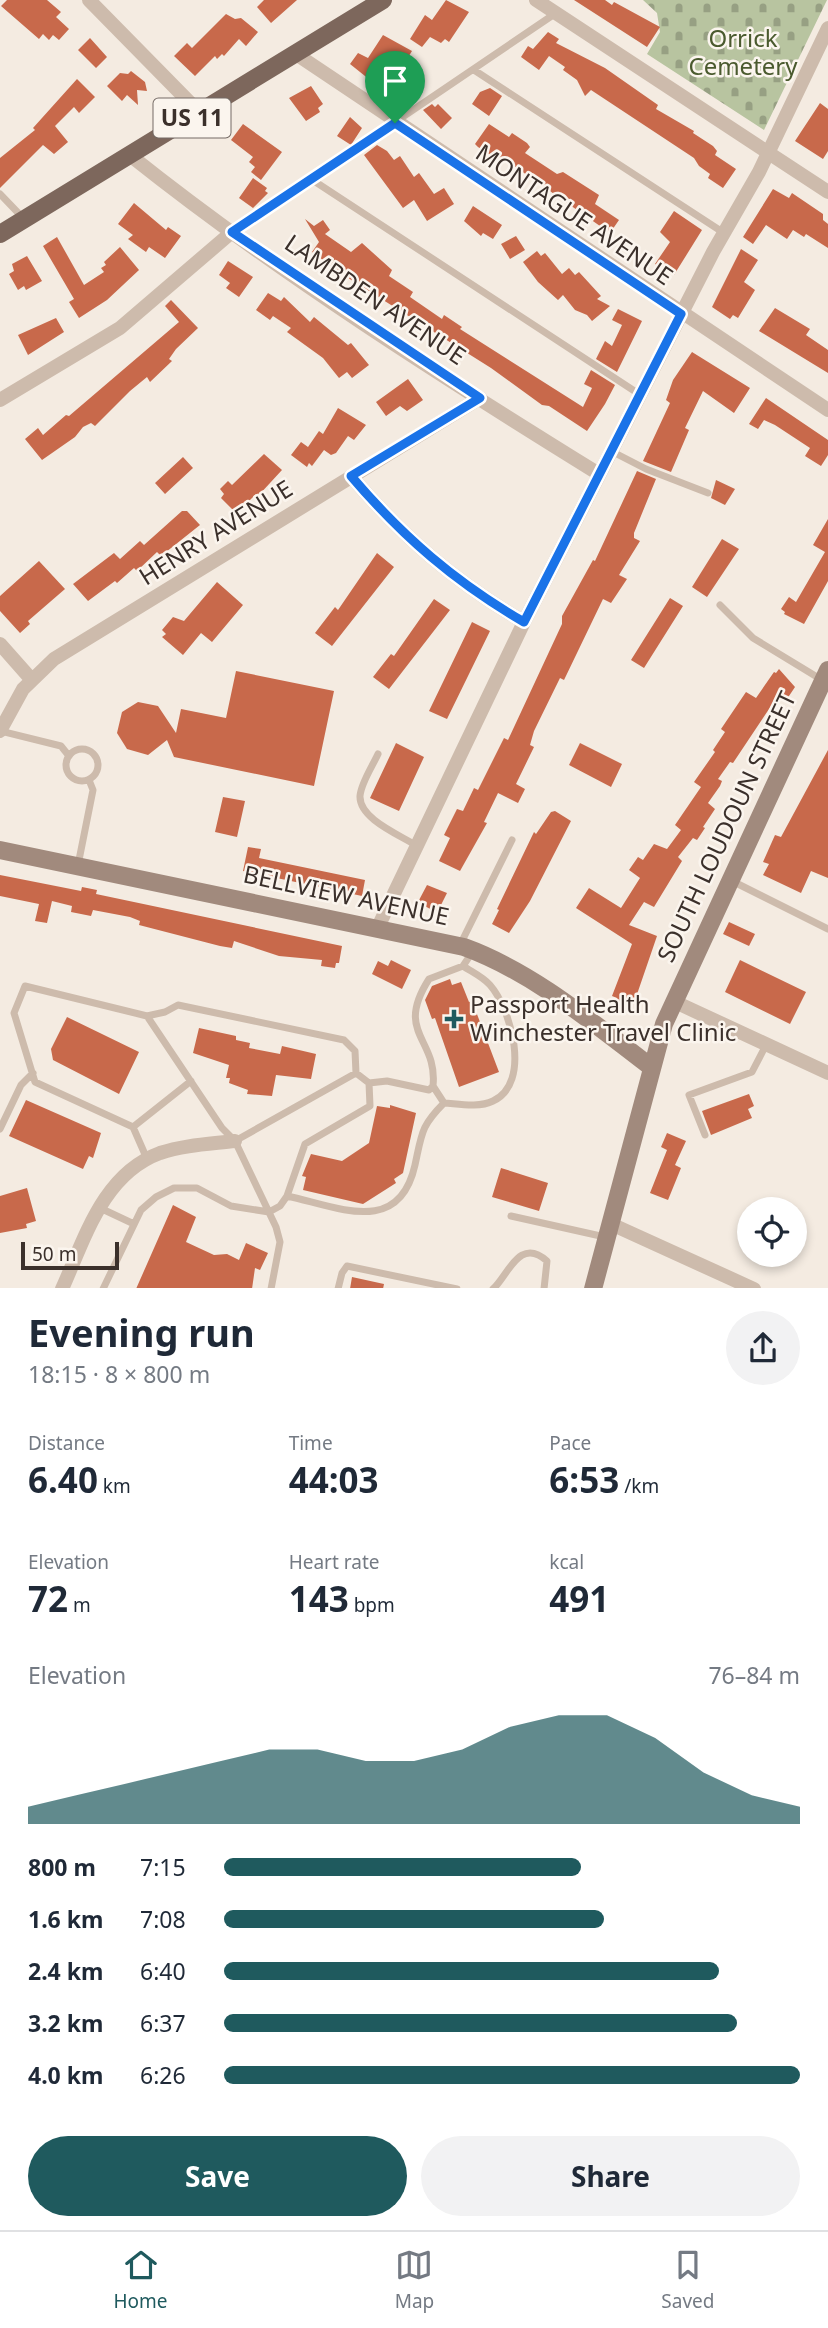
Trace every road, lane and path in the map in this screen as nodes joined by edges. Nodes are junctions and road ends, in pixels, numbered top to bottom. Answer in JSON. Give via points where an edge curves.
{"nodes":[{"id":1,"x":89,"y":0,"type":"edge"},
{"id":2,"x":383,"y":0,"type":"edge"},
{"id":3,"x":536,"y":0,"type":"edge"},
{"id":4,"x":556,"y":13,"type":"junction"},
{"id":5,"x":828,"y":28,"type":"edge"},
{"id":6,"x":296,"y":54,"type":"junction"},
{"id":7,"x":474,"y":70,"type":"junction"},
{"id":8,"x":200,"y":113,"type":"junction"},
{"id":9,"x":395,"y":123,"type":"junction"},
{"id":10,"x":768,"y":153,"type":"junction"},
{"id":11,"x":131,"y":156,"type":"junction"},
{"id":12,"x":311,"y":179,"type":"junction"},
{"id":13,"x":828,"y":192,"type":"edge"},
{"id":14,"x":0,"y":194,"type":"edge"},
{"id":15,"x":24,"y":219,"type":"junction"},
{"id":16,"x":232,"y":232,"type":"junction"},
{"id":17,"x":724,"y":233,"type":"junction"},
{"id":18,"x":0,"y":234,"type":"edge"},
{"id":19,"x":681,"y":314,"type":"junction"},
{"id":20,"x":639,"y":394,"type":"junction"},
{"id":21,"x":480,"y":398,"type":"junction"},
{"id":22,"x":0,"y":400,"type":"edge"},
{"id":23,"x":828,"y":410,"type":"edge"},
{"id":24,"x":611,"y":450,"type":"junction"},
{"id":25,"x":599,"y":474,"type":"junction"},
{"id":26,"x":351,"y":476,"type":"junction"},
{"id":27,"x":708,"y":493,"type":"dead end"},
{"id":28,"x":720,"y":604,"type":"dead end"},
{"id":29,"x":524,"y":622,"type":"junction"},
{"id":30,"x":0,"y":644,"type":"edge"},
{"id":31,"x":825,"y":675,"type":"edge"},
{"id":32,"x":31,"y":679,"type":"junction"},
{"id":33,"x":0,"y":732,"type":"edge"},
{"id":34,"x":378,"y":754,"type":"dead end"},
{"id":35,"x":69,"y":756,"type":"junction"},
{"id":36,"x":89,"y":780,"type":"junction"},
{"id":37,"x":512,"y":840,"type":"dead end"},
{"id":38,"x":417,"y":846,"type":"junction"},
{"id":39,"x":0,"y":850,"type":"edge"},
{"id":40,"x":78,"y":866,"type":"junction"},
{"id":41,"x":729,"y":880,"type":"junction"},
{"id":42,"x":378,"y":927,"type":"junction"},
{"id":43,"x":828,"y":929,"type":"edge"},
{"id":44,"x":467,"y":948,"type":"junction"},
{"id":45,"x":463,"y":966,"type":"junction"},
{"id":46,"x":673,"y":1001,"type":"junction"},
{"id":47,"x":147,"y":1016,"type":"junction"},
{"id":48,"x":766,"y":1044,"type":"junction"},
{"id":49,"x":651,"y":1067,"type":"junction"},
{"id":50,"x":33,"y":1073,"type":"junction"},
{"id":51,"x":356,"y":1073,"type":"junction"},
{"id":52,"x":828,"y":1073,"type":"edge"},
{"id":53,"x":191,"y":1081,"type":"junction"},
{"id":54,"x":369,"y":1083,"type":"junction"},
{"id":55,"x":433,"y":1086,"type":"junction"},
{"id":56,"x":444,"y":1103,"type":"junction"},
{"id":57,"x":133,"y":1127,"type":"junction"},
{"id":58,"x":0,"y":1129,"type":"edge"},
{"id":59,"x":705,"y":1135,"type":"dead end"},
{"id":60,"x":235,"y":1141,"type":"junction"},
{"id":61,"x":147,"y":1159,"type":"junction"},
{"id":62,"x":287,"y":1196,"type":"junction"},
{"id":63,"x":99,"y":1207,"type":"junction"},
{"id":64,"x":269,"y":1212,"type":"junction"},
{"id":65,"x":511,"y":1216,"type":"dead end"},
{"id":66,"x":134,"y":1224,"type":"junction"},
{"id":67,"x":609,"y":1231,"type":"junction"},
{"id":68,"x":62,"y":1288,"type":"edge"},
{"id":69,"x":103,"y":1288,"type":"edge"},
{"id":70,"x":271,"y":1288,"type":"edge"},
{"id":71,"x":338,"y":1288,"type":"edge"},
{"id":72,"x":452,"y":1288,"type":"edge"},
{"id":73,"x":495,"y":1288,"type":"edge"},
{"id":74,"x":544,"y":1288,"type":"edge"},
{"id":75,"x":593,"y":1288,"type":"edge"},
{"id":76,"x":752,"y":1288,"type":"edge"}],
"edges":[{"from":1,"to":8,"type":"street"},
{"from":2,"to":6,"type":"main road","number":"US 11"},
{"from":3,"to":4,"type":"street"},
{"from":4,"to":7,"type":"lane"},
{"from":4,"to":10,"type":"street"},
{"from":5,"to":10,"type":"street"},
{"from":6,"to":8,"type":"main road","number":"US 11"},
{"from":6,"to":9,"type":"street","name":"MONTAGUE AVENUE"},
{"from":7,"to":9,"type":"lane"},
{"from":7,"to":17,"type":"lane"},
{"from":8,"to":11,"type":"main road","number":"US 11"},
{"from":9,"to":12,"type":"lane"},
{"from":9,"to":19,"type":"street","name":"MONTAGUE AVENUE"},
{"from":10,"to":13,"type":"street"},
{"from":10,"to":17,"type":"street"},
{"from":11,"to":15,"type":"main road","number":"US 11"},
{"from":11,"to":16,"type":"street","name":"LAMBDEN AVENUE"},
{"from":12,"to":16,"type":"lane"},
{"from":12,"to":20,"type":"lane"},
{"from":14,"to":15,"type":"lane"},
{"from":15,"to":18,"type":"main road","number":"US 11"},
{"from":16,"to":21,"type":"street","name":"LAMBDEN AVENUE"},
{"from":16,"to":22,"type":"street","via":[[120,328]]},
{"from":17,"to":19,"type":"street"},
{"from":19,"to":20,"type":"street"},
{"from":19,"to":23,"type":"street","name":"MONTAGUE AVENUE"},
{"from":20,"to":24,"type":"street"},
{"from":21,"to":25,"type":"street","name":"LAMBDEN AVENUE"},
{"from":21,"to":26,"type":"street","name":"HENRY AVENUE"},
{"from":24,"to":25,"type":"street"},
{"from":24,"to":27,"type":"lane"},
{"from":25,"to":29,"type":"street"},
{"from":26,"to":29,"type":"street","via":[[393,525],[436,562],[481,597]]},
{"from":26,"to":32,"type":"street","name":"HENRY AVENUE","via":[[54,659]]},
{"from":28,"to":31,"type":"lane","via":[[753,638]]},
{"from":29,"to":38,"type":"street"},
{"from":30,"to":32,"type":"street"},
{"from":31,"to":41,"type":"street","name":"SOUTH LOUDOUN STREET"},
{"from":32,"to":33,"type":"street","name":"HENRY AVENUE"},
{"from":33,"to":35,"type":"lane","via":[[61,746]]},
{"from":34,"to":38,"type":"lane","via":[[360,793],[361,805],[369,816]]},
{"from":35,"to":36,"type":"lane","via":[[66,764],[73,778]]},
{"from":35,"to":36,"type":"lane","via":[[75,750],[91,752],[98,766]]},
{"from":36,"to":40,"type":"lane","via":[[93,790]]},
{"from":37,"to":44,"type":"lane"},
{"from":38,"to":42,"type":"street"},
{"from":39,"to":40,"type":"street","name":"BELLVIEW AVENUE"},
{"from":40,"to":42,"type":"street","name":"BELLVIEW AVENUE"},
{"from":41,"to":43,"type":"lane"},
{"from":41,"to":46,"type":"street","name":"SOUTH LOUDOUN STREET"},
{"from":42,"to":44,"type":"street","name":"BELLVIEW AVENUE"},
{"from":44,"to":45,"type":"lane"},
{"from":44,"to":49,"type":"street","name":"BELLVIEW AVENUE","via":[[496,960],[557,998]]},
{"from":45,"to":55,"type":"lane","via":[[429,979],[414,1010],[413,1021],[435,1072]]},
{"from":45,"to":56,"type":"lane","via":[[492,986],[516,1041],[517,1058],[506,1089],[494,1101]]},
{"from":46,"to":48,"type":"street"},
{"from":46,"to":49,"type":"street","name":"SOUTH LOUDOUN STREET"},
{"from":47,"to":50,"type":"lane","via":[[25,986],[14,1013]]},
{"from":47,"to":51,"type":"lane","via":[[178,1005],[344,1040],[355,1051]]},
{"from":47,"to":53,"type":"lane"},
{"from":48,"to":52,"type":"street"},
{"from":48,"to":59,"type":"lane","via":[[752,1072],[689,1095]]},
{"from":49,"to":67,"type":"street","name":"SOUTH LOUDOUN STREET"},
{"from":50,"to":57,"type":"lane","via":[[35,1082]]},
{"from":50,"to":58,"type":"lane","via":[[21,1084]]},
{"from":51,"to":54,"type":"lane"},
{"from":51,"to":60,"type":"lane"},
{"from":53,"to":57,"type":"lane"},
{"from":53,"to":60,"type":"lane"},
{"from":54,"to":55,"type":"lane","via":[[387,1080],[429,1090]]},
{"from":54,"to":62,"type":"lane","via":[[370,1106],[304,1144]]},
{"from":55,"to":56,"type":"lane"},
{"from":56,"to":62,"type":"lane","via":[[426,1121],[404,1195],[388,1209],[353,1210]]},
{"from":57,"to":61,"type":"lane"},
{"from":60,"to":61,"type":"street"},
{"from":60,"to":64,"type":"lane"},
{"from":61,"to":63,"type":"street","via":[[125,1174]]},
{"from":62,"to":64,"type":"lane"},
{"from":63,"to":66,"type":"lane"},
{"from":63,"to":68,"type":"street"},
{"from":64,"to":66,"type":"lane","via":[[231,1206],[197,1188],[174,1188],[148,1204]]},
{"from":64,"to":70,"type":"lane","via":[[280,1242]]},
{"from":65,"to":67,"type":"lane"},
{"from":66,"to":69,"type":"lane"},
{"from":67,"to":75,"type":"street","name":"SOUTH LOUDOUN STREET"},
{"from":67,"to":76,"type":"street"},
{"from":71,"to":72,"type":"lane","via":[[344,1269],[352,1266]]},
{"from":73,"to":74,"type":"lane","via":[[515,1259],[528,1255],[547,1261]]}]}
